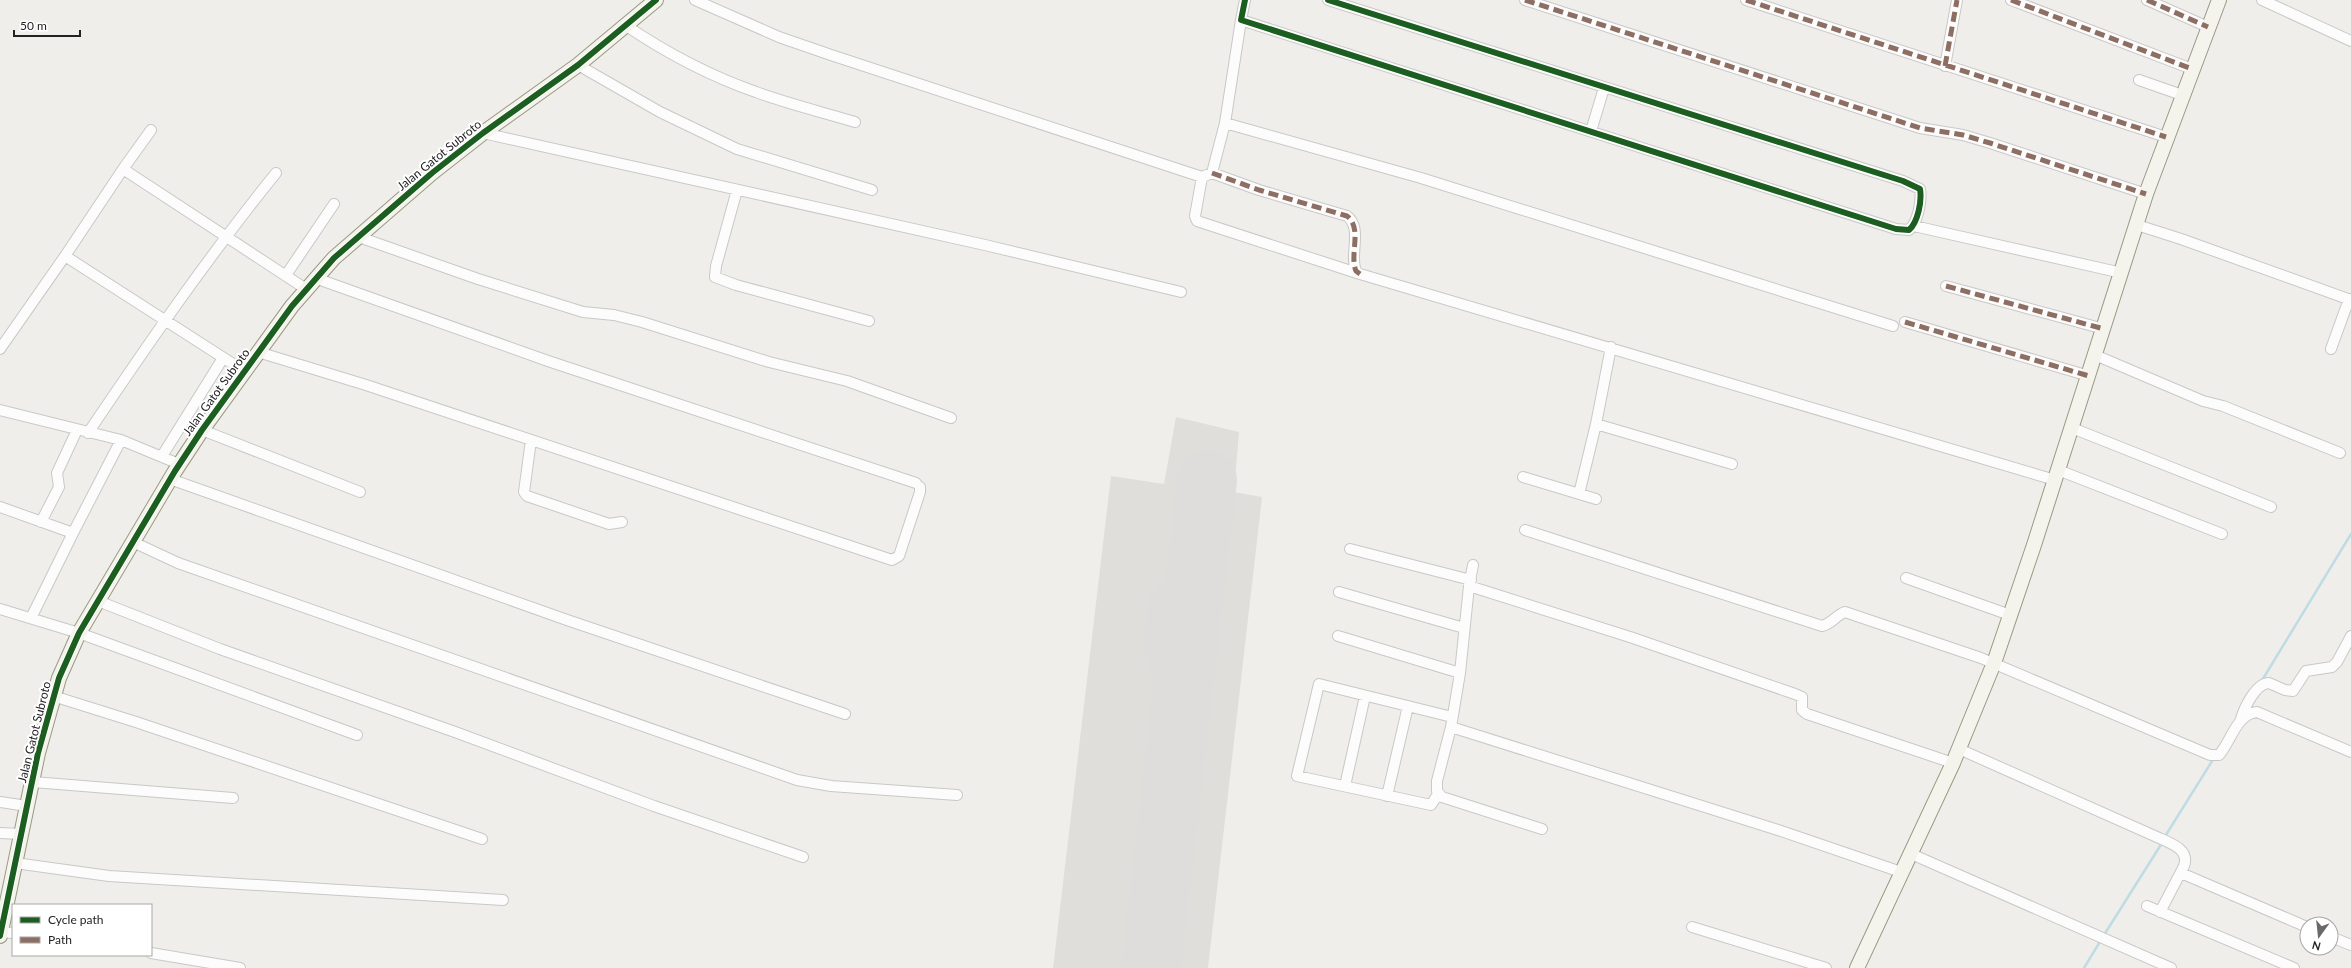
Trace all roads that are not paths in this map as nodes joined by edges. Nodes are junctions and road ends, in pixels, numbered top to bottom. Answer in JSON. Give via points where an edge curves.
{"nodes":[{"id":1,"x":656,"y":0,"type":"edge"},
{"id":2,"x":694,"y":0,"type":"edge"},
{"id":3,"x":1245,"y":0,"type":"edge"},
{"id":4,"x":1328,"y":0,"type":"edge"},
{"id":5,"x":1525,"y":0,"type":"edge"},
{"id":6,"x":1746,"y":0,"type":"edge"},
{"id":7,"x":1957,"y":0,"type":"edge"},
{"id":8,"x":2011,"y":0,"type":"edge"},
{"id":9,"x":2147,"y":0,"type":"edge"},
{"id":10,"x":2219,"y":0,"type":"edge"},
{"id":11,"x":2262,"y":0,"type":"edge"},
{"id":12,"x":1241,"y":20,"type":"junction"},
{"id":13,"x":625,"y":25,"type":"junction"},
{"id":14,"x":2208,"y":27,"type":"junction"},
{"id":15,"x":2351,"y":41,"type":"edge"},
{"id":16,"x":578,"y":65,"type":"junction"},
{"id":17,"x":1945,"y":66,"type":"junction"},
{"id":18,"x":2192,"y":69,"type":"junction"},
{"id":19,"x":2139,"y":80,"type":"dead end"},
{"id":20,"x":1604,"y":88,"type":"junction"},
{"id":21,"x":2182,"y":95,"type":"junction"},
{"id":22,"x":855,"y":122,"type":"dead end"},
{"id":23,"x":1225,"y":123,"type":"junction"},
{"id":24,"x":151,"y":130,"type":"dead end"},
{"id":25,"x":1591,"y":131,"type":"junction"},
{"id":26,"x":483,"y":133,"type":"junction"},
{"id":27,"x":2166,"y":137,"type":"junction"},
{"id":28,"x":123,"y":169,"type":"junction"},
{"id":29,"x":276,"y":173,"type":"dead end"},
{"id":30,"x":1212,"y":173,"type":"junction"},
{"id":31,"x":1202,"y":177,"type":"junction"},
{"id":32,"x":737,"y":190,"type":"junction"},
{"id":33,"x":872,"y":190,"type":"dead end"},
{"id":34,"x":2146,"y":194,"type":"junction"},
{"id":35,"x":334,"y":204,"type":"dead end"},
{"id":36,"x":2137,"y":225,"type":"junction"},
{"id":37,"x":1914,"y":226,"type":"junction"},
{"id":38,"x":225,"y":237,"type":"junction"},
{"id":39,"x":359,"y":237,"type":"junction"},
{"id":40,"x":65,"y":256,"type":"junction"},
{"id":41,"x":1360,"y":274,"type":"junction"},
{"id":42,"x":2122,"y":274,"type":"junction"},
{"id":43,"x":286,"y":275,"type":"junction"},
{"id":44,"x":315,"y":278,"type":"junction"},
{"id":45,"x":1946,"y":286,"type":"dead end"},
{"id":46,"x":306,"y":289,"type":"junction"},
{"id":47,"x":1181,"y":292,"type":"dead end"},
{"id":48,"x":2350,"y":299,"type":"edge"},
{"id":49,"x":165,"y":319,"type":"junction"},
{"id":50,"x":868,"y":321,"type":"dead end"},
{"id":51,"x":1905,"y":322,"type":"dead end"},
{"id":52,"x":1893,"y":326,"type":"dead end"},
{"id":53,"x":2104,"y":329,"type":"junction"},
{"id":54,"x":1611,"y":347,"type":"junction"},
{"id":55,"x":0,"y":349,"type":"edge"},
{"id":56,"x":2331,"y":349,"type":"dead end"},
{"id":57,"x":258,"y":352,"type":"junction"},
{"id":58,"x":2095,"y":356,"type":"junction"},
{"id":59,"x":224,"y":358,"type":"junction"},
{"id":60,"x":244,"y":371,"type":"junction"},
{"id":61,"x":2089,"y":376,"type":"junction"},
{"id":62,"x":0,"y":410,"type":"edge"},
{"id":63,"x":951,"y":418,"type":"dead end"},
{"id":64,"x":1596,"y":424,"type":"junction"},
{"id":65,"x":2072,"y":428,"type":"junction"},
{"id":66,"x":77,"y":430,"type":"junction"},
{"id":67,"x":202,"y":430,"type":"junction"},
{"id":68,"x":88,"y":433,"type":"junction"},
{"id":69,"x":121,"y":440,"type":"junction"},
{"id":70,"x":531,"y":440,"type":"junction"},
{"id":71,"x":2340,"y":453,"type":"dead end"},
{"id":72,"x":162,"y":456,"type":"junction"},
{"id":73,"x":179,"y":464,"type":"junction"},
{"id":74,"x":1732,"y":464,"type":"dead end"},
{"id":75,"x":2056,"y":475,"type":"junction"},
{"id":76,"x":1523,"y":477,"type":"dead end"},
{"id":77,"x":170,"y":479,"type":"junction"},
{"id":78,"x":360,"y":492,"type":"dead end"},
{"id":79,"x":1579,"y":494,"type":"junction"},
{"id":80,"x":1596,"y":499,"type":"dead end"},
{"id":81,"x":2271,"y":507,"type":"dead end"},
{"id":82,"x":0,"y":508,"type":"edge"},
{"id":83,"x":41,"y":522,"type":"junction"},
{"id":84,"x":622,"y":522,"type":"dead end"},
{"id":85,"x":1525,"y":530,"type":"dead end"},
{"id":86,"x":73,"y":533,"type":"junction"},
{"id":87,"x":2222,"y":534,"type":"dead end"},
{"id":88,"x":133,"y":542,"type":"junction"},
{"id":89,"x":1350,"y":549,"type":"dead end"},
{"id":90,"x":1474,"y":565,"type":"dead end"},
{"id":91,"x":1906,"y":578,"type":"dead end"},
{"id":92,"x":1470,"y":583,"type":"junction"},
{"id":93,"x":1339,"y":592,"type":"dead end"},
{"id":94,"x":98,"y":601,"type":"junction"},
{"id":95,"x":0,"y":609,"type":"edge"},
{"id":96,"x":2010,"y":615,"type":"junction"},
{"id":97,"x":32,"y":618,"type":"junction"},
{"id":98,"x":1464,"y":628,"type":"junction"},
{"id":99,"x":79,"y":634,"type":"junction"},
{"id":100,"x":1338,"y":636,"type":"dead end"},
{"id":101,"x":2351,"y":636,"type":"edge"},
{"id":102,"x":1994,"y":663,"type":"junction"},
{"id":103,"x":1460,"y":673,"type":"junction"},
{"id":104,"x":53,"y":696,"type":"junction"},
{"id":105,"x":1365,"y":696,"type":"junction"},
{"id":106,"x":1408,"y":706,"type":"junction"},
{"id":107,"x":846,"y":714,"type":"dead end"},
{"id":108,"x":2241,"y":720,"type":"junction"},
{"id":109,"x":1452,"y":722,"type":"junction"},
{"id":110,"x":357,"y":735,"type":"dead end"},
{"id":111,"x":1959,"y":748,"type":"junction"},
{"id":112,"x":2351,"y":752,"type":"edge"},
{"id":113,"x":1953,"y":763,"type":"junction"},
{"id":114,"x":33,"y":782,"type":"junction"},
{"id":115,"x":1345,"y":786,"type":"junction"},
{"id":116,"x":1438,"y":794,"type":"junction"},
{"id":117,"x":957,"y":795,"type":"dead end"},
{"id":118,"x":1387,"y":796,"type":"junction"},
{"id":119,"x":233,"y":798,"type":"dead end"},
{"id":120,"x":0,"y":802,"type":"edge"},
{"id":121,"x":27,"y":806,"type":"junction"},
{"id":122,"x":1542,"y":828,"type":"dead end"},
{"id":123,"x":0,"y":833,"type":"edge"},
{"id":124,"x":21,"y":834,"type":"junction"},
{"id":125,"x":482,"y":838,"type":"dead end"},
{"id":126,"x":1909,"y":853,"type":"junction"},
{"id":127,"x":803,"y":857,"type":"dead end"},
{"id":128,"x":14,"y":863,"type":"junction"},
{"id":129,"x":1901,"y":872,"type":"junction"},
{"id":130,"x":2181,"y":873,"type":"junction"},
{"id":131,"x":503,"y":900,"type":"dead end"},
{"id":132,"x":2147,"y":906,"type":"dead end"},
{"id":133,"x":2160,"y":912,"type":"junction"},
{"id":134,"x":2299,"y":924,"type":"edge"},
{"id":135,"x":1692,"y":928,"type":"dead end"},
{"id":136,"x":5,"y":934,"type":"edge"},
{"id":137,"x":2339,"y":940,"type":"edge"},
{"id":138,"x":2351,"y":945,"type":"edge"},
{"id":139,"x":152,"y":953,"type":"edge"},
{"id":140,"x":240,"y":968,"type":"edge"},
{"id":141,"x":1826,"y":968,"type":"edge"},
{"id":142,"x":1857,"y":968,"type":"edge"},
{"id":143,"x":2171,"y":968,"type":"edge"},
{"id":144,"x":2294,"y":968,"type":"edge"}],
"edges":[{"from":1,"to":13,"type":"street","name":"Jalan Gatot Subroto"},
{"from":2,"to":31,"type":"street","via":[[779,37]]},
{"from":3,"to":12,"type":"street"},
{"from":4,"to":20,"type":"street"},
{"from":5,"to":34,"type":"street","via":[[1920,128],[1963,135]]},
{"from":6,"to":17,"type":"street"},
{"from":7,"to":17,"type":"street"},
{"from":8,"to":18,"type":"street"},
{"from":9,"to":14,"type":"street"},
{"from":10,"to":14,"type":"street"},
{"from":11,"to":15,"type":"street"},
{"from":12,"to":23,"type":"street"},
{"from":12,"to":25,"type":"street"},
{"from":13,"to":16,"type":"street","name":"Jalan Gatot Subroto"},
{"from":13,"to":22,"type":"street","via":[[682,59],[728,81],[778,100]]},
{"from":14,"to":18,"type":"street"},
{"from":16,"to":26,"type":"street","name":"Jalan Gatot Subroto"},
{"from":16,"to":33,"type":"street","via":[[660,112],[737,149]]},
{"from":17,"to":27,"type":"street"},
{"from":18,"to":21,"type":"street"},
{"from":19,"to":21,"type":"street"},
{"from":20,"to":25,"type":"street"},
{"from":20,"to":37,"type":"street","via":[[1913,186],[1920,190],[1921,194]]},
{"from":21,"to":27,"type":"street"},
{"from":23,"to":30,"type":"street"},
{"from":23,"to":52,"type":"street","via":[[1421,178]]},
{"from":24,"to":28,"type":"street"},
{"from":25,"to":37,"type":"street","via":[[1896,228],[1909,230]]},
{"from":26,"to":32,"type":"street"},
{"from":26,"to":39,"type":"street","name":"Jalan Gatot Subroto","via":[[432,173]]},
{"from":27,"to":34,"type":"street"},
{"from":28,"to":38,"type":"street"},
{"from":28,"to":40,"type":"street"},
{"from":29,"to":38,"type":"street"},
{"from":30,"to":31,"type":"street"},
{"from":30,"to":41,"type":"street","via":[[1347,216],[1354,224],[1354,263],[1356,271]]},
{"from":31,"to":41,"type":"street","via":[[1197,221]]},
{"from":32,"to":47,"type":"street"},
{"from":32,"to":50,"type":"street","via":[[715,277],[730,284]]},
{"from":34,"to":36,"type":"street"},
{"from":35,"to":43,"type":"street"},
{"from":36,"to":42,"type":"street"},
{"from":36,"to":48,"type":"street"},
{"from":37,"to":42,"type":"street"},
{"from":38,"to":43,"type":"street"},
{"from":38,"to":49,"type":"street"},
{"from":39,"to":44,"type":"street","name":"Jalan Gatot Subroto"},
{"from":39,"to":63,"type":"street","via":[[471,277],[583,312],[614,315],[642,322],[769,362],[848,381]]},
{"from":40,"to":49,"type":"street"},
{"from":40,"to":55,"type":"street"},
{"from":41,"to":54,"type":"street"},
{"from":42,"to":53,"type":"street"},
{"from":43,"to":46,"type":"street"},
{"from":44,"to":46,"type":"street","name":"Jalan Gatot Subroto"},
{"from":44,"to":70,"type":"street","via":[[548,361],[918,485],[920,492],[899,556],[892,560]]},
{"from":45,"to":53,"type":"street"},
{"from":46,"to":57,"type":"street","name":"Jalan Gatot Subroto"},
{"from":48,"to":56,"type":"street"},
{"from":49,"to":59,"type":"street"},
{"from":49,"to":68,"type":"street"},
{"from":51,"to":61,"type":"street"},
{"from":53,"to":58,"type":"street"},
{"from":54,"to":64,"type":"street"},
{"from":54,"to":75,"type":"street"},
{"from":57,"to":60,"type":"street","name":"Jalan Gatot Subroto"},
{"from":57,"to":70,"type":"street"},
{"from":58,"to":61,"type":"street"},
{"from":58,"to":71,"type":"street","via":[[2203,401],[2228,408]]},
{"from":59,"to":60,"type":"street"},
{"from":59,"to":72,"type":"street"},
{"from":60,"to":67,"type":"street","name":"Jalan Gatot Subroto"},
{"from":61,"to":65,"type":"street"},
{"from":62,"to":66,"type":"street"},
{"from":64,"to":74,"type":"street"},
{"from":64,"to":79,"type":"street"},
{"from":65,"to":75,"type":"street"},
{"from":65,"to":81,"type":"street"},
{"from":66,"to":68,"type":"street"},
{"from":66,"to":83,"type":"street","via":[[57,473],[59,488]]},
{"from":67,"to":73,"type":"street","name":"Jalan Gatot Subroto"},
{"from":67,"to":78,"type":"street"},
{"from":68,"to":69,"type":"street"},
{"from":69,"to":72,"type":"street"},
{"from":69,"to":86,"type":"street"},
{"from":70,"to":84,"type":"street","via":[[524,492],[528,496],[609,524]]},
{"from":72,"to":73,"type":"street"},
{"from":73,"to":77,"type":"street","name":"Jalan Gatot Subroto"},
{"from":75,"to":87,"type":"street"},
{"from":75,"to":96,"type":"street"},
{"from":76,"to":79,"type":"street"},
{"from":77,"to":88,"type":"street","name":"Jalan Gatot Subroto"},
{"from":77,"to":107,"type":"street","via":[[574,623]]},
{"from":79,"to":80,"type":"street"},
{"from":82,"to":83,"type":"street"},
{"from":83,"to":86,"type":"street"},
{"from":85,"to":102,"type":"street","via":[[1822,626],[1845,612]]},
{"from":86,"to":97,"type":"street"},
{"from":88,"to":94,"type":"street","name":"Jalan Gatot Subroto"},
{"from":88,"to":117,"type":"street","via":[[178,563],[450,656],[797,780],[831,786]]},
{"from":89,"to":92,"type":"street"},
{"from":90,"to":92,"type":"street"},
{"from":91,"to":96,"type":"street"},
{"from":92,"to":98,"type":"street"},
{"from":92,"to":113,"type":"street","via":[[1795,694],[1802,697],[1802,710],[1807,714]]},
{"from":93,"to":98,"type":"street"},
{"from":94,"to":99,"type":"street","name":"Jalan Gatot Subroto"},
{"from":94,"to":127,"type":"street","via":[[220,649],[654,806]]},
{"from":95,"to":97,"type":"street"},
{"from":96,"to":102,"type":"street"},
{"from":97,"to":99,"type":"street"},
{"from":98,"to":103,"type":"street"},
{"from":99,"to":104,"type":"street","name":"Jalan Gatot Subroto"},
{"from":99,"to":110,"type":"street"},
{"from":100,"to":103,"type":"street"},
{"from":101,"to":108,"type":"street","via":[[2334,665],[2306,671],[2293,690],[2265,683],[2245,708]]},
{"from":102,"to":108,"type":"street","via":[[2213,756],[2221,754]]},
{"from":102,"to":111,"type":"street"},
{"from":103,"to":109,"type":"street"},
{"from":104,"to":114,"type":"street","name":"Jalan Gatot Subroto"},
{"from":104,"to":125,"type":"street"},
{"from":105,"to":106,"type":"street"},
{"from":105,"to":115,"type":"street"},
{"from":105,"to":115,"type":"street","via":[[1319,684],[1297,776]]},
{"from":106,"to":109,"type":"street"},
{"from":106,"to":118,"type":"street"},
{"from":108,"to":112,"type":"street","via":[[2248,714],[2259,712]]},
{"from":109,"to":116,"type":"street","via":[[1437,782]]},
{"from":109,"to":129,"type":"street"},
{"from":111,"to":113,"type":"street"},
{"from":111,"to":130,"type":"street","via":[[2168,842],[2185,854],[2186,861]]},
{"from":113,"to":126,"type":"street"},
{"from":114,"to":119,"type":"street"},
{"from":114,"to":121,"type":"street","name":"Jalan Gatot Subroto"},
{"from":115,"to":118,"type":"street"},
{"from":116,"to":118,"type":"street","via":[[1431,805]]},
{"from":116,"to":122,"type":"street"},
{"from":120,"to":121,"type":"street"},
{"from":121,"to":124,"type":"street","name":"Jalan Gatot Subroto"},
{"from":123,"to":124,"type":"street"},
{"from":124,"to":128,"type":"street","name":"Jalan Gatot Subroto"},
{"from":126,"to":129,"type":"street"},
{"from":126,"to":143,"type":"street"},
{"from":128,"to":131,"type":"street","via":[[109,876]]},
{"from":128,"to":136,"type":"street","name":"Jalan Gatot Subroto"},
{"from":129,"to":142,"type":"street"},
{"from":130,"to":133,"type":"street"},
{"from":130,"to":134,"type":"street"},
{"from":132,"to":133,"type":"street"},
{"from":133,"to":144,"type":"street"},
{"from":135,"to":141,"type":"street"},
{"from":137,"to":138,"type":"street"},
{"from":139,"to":140,"type":"street"}]}
